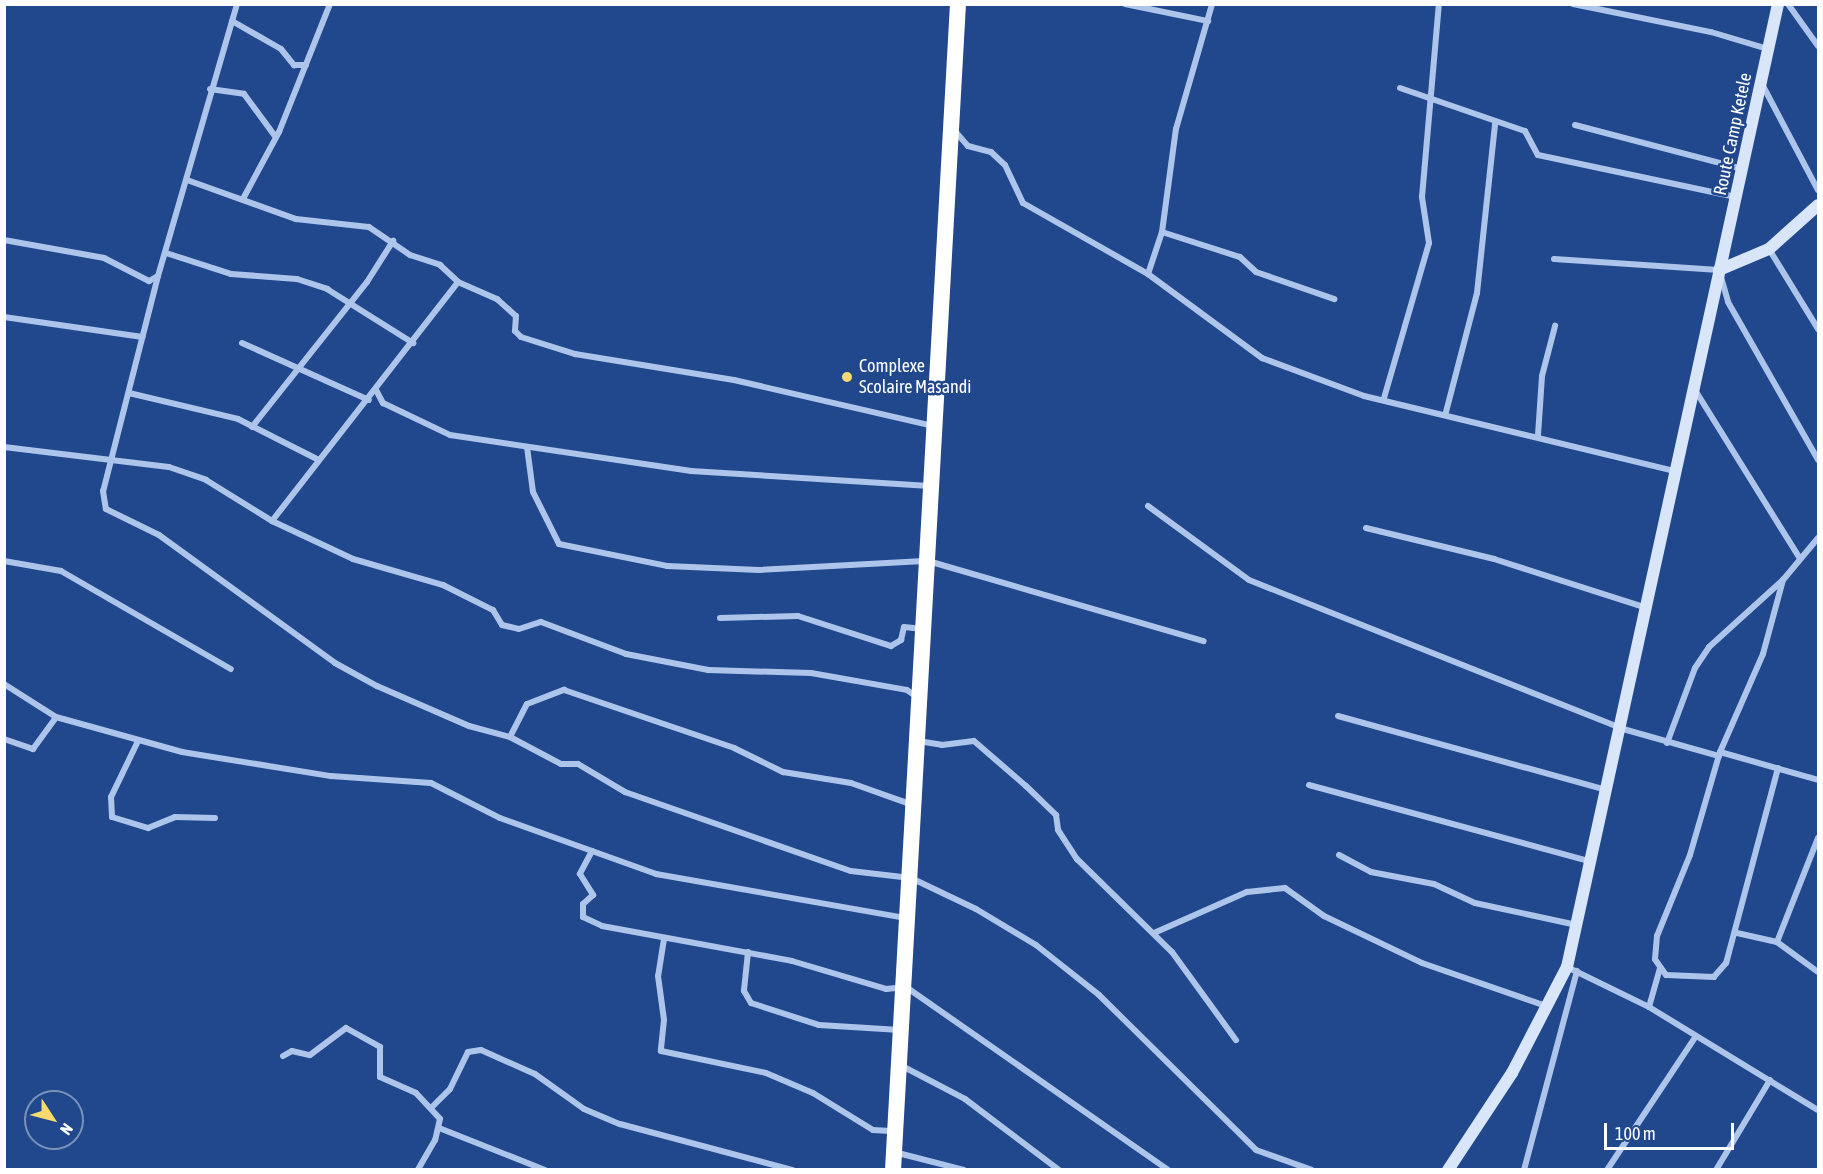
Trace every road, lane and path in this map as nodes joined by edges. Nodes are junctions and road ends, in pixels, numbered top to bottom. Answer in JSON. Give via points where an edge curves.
{"nodes":[{"id":1,"x":237,"y":4,"type":"edge"},
{"id":2,"x":330,"y":4,"type":"edge"},
{"id":3,"x":958,"y":4,"type":"edge"},
{"id":4,"x":1125,"y":4,"type":"edge"},
{"id":5,"x":1212,"y":4,"type":"edge"},
{"id":6,"x":1439,"y":4,"type":"edge"},
{"id":7,"x":1573,"y":4,"type":"edge"},
{"id":8,"x":1778,"y":4,"type":"edge"},
{"id":9,"x":1788,"y":4,"type":"edge"},
{"id":10,"x":232,"y":21,"type":"junction"},
{"id":11,"x":1208,"y":21,"type":"junction"},
{"id":12,"x":1818,"y":45,"type":"edge"},
{"id":13,"x":1768,"y":49,"type":"junction"},
{"id":14,"x":306,"y":65,"type":"junction"},
{"id":15,"x":1762,"y":83,"type":"junction"},
{"id":16,"x":1400,"y":88,"type":"dead end"},
{"id":17,"x":210,"y":89,"type":"junction"},
{"id":18,"x":1433,"y":97,"type":"junction"},
{"id":19,"x":1495,"y":124,"type":"junction"},
{"id":20,"x":1575,"y":125,"type":"dead end"},
{"id":21,"x":952,"y":127,"type":"junction"},
{"id":22,"x":275,"y":136,"type":"junction"},
{"id":23,"x":1743,"y":169,"type":"junction"},
{"id":24,"x":188,"y":180,"type":"junction"},
{"id":25,"x":1818,"y":190,"type":"edge"},
{"id":26,"x":244,"y":197,"type":"junction"},
{"id":27,"x":1739,"y":197,"type":"junction"},
{"id":28,"x":1818,"y":205,"type":"edge"},
{"id":29,"x":1162,"y":232,"type":"junction"},
{"id":30,"x":4,"y":240,"type":"edge"},
{"id":31,"x":393,"y":241,"type":"junction"},
{"id":32,"x":1769,"y":249,"type":"junction"},
{"id":33,"x":166,"y":254,"type":"junction"},
{"id":34,"x":1554,"y":259,"type":"dead end"},
{"id":35,"x":1719,"y":270,"type":"junction"},
{"id":36,"x":1148,"y":274,"type":"junction"},
{"id":37,"x":158,"y":276,"type":"junction"},
{"id":38,"x":458,"y":282,"type":"junction"},
{"id":39,"x":1334,"y":299,"type":"dead end"},
{"id":40,"x":350,"y":301,"type":"junction"},
{"id":41,"x":4,"y":318,"type":"edge"},
{"id":42,"x":1555,"y":326,"type":"dead end"},
{"id":43,"x":1818,"y":329,"type":"edge"},
{"id":44,"x":143,"y":338,"type":"junction"},
{"id":45,"x":242,"y":343,"type":"dead end"},
{"id":46,"x":412,"y":343,"type":"junction"},
{"id":47,"x":300,"y":366,"type":"junction"},
{"id":48,"x":1695,"y":389,"type":"junction"},
{"id":49,"x":376,"y":390,"type":"junction"},
{"id":50,"x":129,"y":393,"type":"junction"},
{"id":51,"x":1384,"y":398,"type":"junction"},
{"id":52,"x":369,"y":400,"type":"junction"},
{"id":53,"x":1446,"y":412,"type":"junction"},
{"id":54,"x":934,"y":426,"type":"junction"},
{"id":55,"x":252,"y":427,"type":"junction"},
{"id":56,"x":1538,"y":435,"type":"junction"},
{"id":57,"x":4,"y":447,"type":"edge"},
{"id":58,"x":527,"y":447,"type":"junction"},
{"id":59,"x":112,"y":459,"type":"junction"},
{"id":60,"x":317,"y":459,"type":"junction"},
{"id":61,"x":1818,"y":460,"type":"edge"},
{"id":62,"x":1679,"y":472,"type":"junction"},
{"id":63,"x":931,"y":486,"type":"junction"},
{"id":64,"x":1148,"y":506,"type":"dead end"},
{"id":65,"x":272,"y":522,"type":"junction"},
{"id":66,"x":1366,"y":528,"type":"dead end"},
{"id":67,"x":1818,"y":538,"type":"edge"},
{"id":68,"x":1800,"y":559,"type":"junction"},
{"id":69,"x":4,"y":561,"type":"edge"},
{"id":70,"x":928,"y":561,"type":"junction"},
{"id":71,"x":1783,"y":580,"type":"junction"},
{"id":72,"x":1648,"y":608,"type":"junction"},
{"id":73,"x":720,"y":618,"type":"dead end"},
{"id":74,"x":924,"y":629,"type":"junction"},
{"id":75,"x":1204,"y":641,"type":"dead end"},
{"id":76,"x":231,"y":669,"type":"dead end"},
{"id":77,"x":4,"y":684,"type":"edge"},
{"id":78,"x":913,"y":694,"type":"junction"},
{"id":79,"x":1338,"y":716,"type":"dead end"},
{"id":80,"x":56,"y":717,"type":"junction"},
{"id":81,"x":1623,"y":729,"type":"junction"},
{"id":82,"x":510,"y":737,"type":"junction"},
{"id":83,"x":4,"y":740,"type":"edge"},
{"id":84,"x":138,"y":741,"type":"junction"},
{"id":85,"x":917,"y":741,"type":"junction"},
{"id":86,"x":1667,"y":743,"type":"junction"},
{"id":87,"x":1719,"y":754,"type":"junction"},
{"id":88,"x":1779,"y":768,"type":"junction"},
{"id":89,"x":1818,"y":780,"type":"edge"},
{"id":90,"x":1310,"y":785,"type":"dead end"},
{"id":91,"x":1609,"y":791,"type":"junction"},
{"id":92,"x":913,"y":805,"type":"junction"},
{"id":93,"x":215,"y":818,"type":"dead end"},
{"id":94,"x":1818,"y":838,"type":"edge"},
{"id":95,"x":592,"y":851,"type":"junction"},
{"id":96,"x":1339,"y":855,"type":"dead end"},
{"id":97,"x":1593,"y":863,"type":"junction"},
{"id":98,"x":911,"y":878,"type":"junction"},
{"id":99,"x":908,"y":918,"type":"junction"},
{"id":100,"x":1577,"y":925,"type":"junction"},
{"id":101,"x":1154,"y":933,"type":"junction"},
{"id":102,"x":1737,"y":933,"type":"junction"},
{"id":103,"x":664,"y":939,"type":"junction"},
{"id":104,"x":1777,"y":942,"type":"junction"},
{"id":105,"x":748,"y":952,"type":"junction"},
{"id":106,"x":1818,"y":961,"type":"edge"},
{"id":107,"x":1660,"y":968,"type":"junction"},
{"id":108,"x":1572,"y":969,"type":"junction"},
{"id":109,"x":1817,"y":971,"type":"edge"},
{"id":110,"x":910,"y":995,"type":"junction"},
{"id":111,"x":1546,"y":1006,"type":"junction"},
{"id":112,"x":1649,"y":1007,"type":"junction"},
{"id":113,"x":904,"y":1031,"type":"junction"},
{"id":114,"x":1696,"y":1036,"type":"junction"},
{"id":115,"x":1236,"y":1040,"type":"dead end"},
{"id":116,"x":284,"y":1056,"type":"dead end"},
{"id":117,"x":905,"y":1073,"type":"junction"},
{"id":118,"x":1770,"y":1080,"type":"junction"},
{"id":119,"x":432,"y":1107,"type":"junction"},
{"id":120,"x":1818,"y":1110,"type":"edge"},
{"id":121,"x":439,"y":1128,"type":"junction"},
{"id":122,"x":898,"y":1131,"type":"junction"},
{"id":123,"x":894,"y":1152,"type":"junction"},
{"id":124,"x":418,"y":1170,"type":"edge"},
{"id":125,"x":545,"y":1170,"type":"edge"},
{"id":126,"x":793,"y":1170,"type":"edge"},
{"id":127,"x":892,"y":1170,"type":"edge"},
{"id":128,"x":964,"y":1170,"type":"edge"},
{"id":129,"x":1059,"y":1170,"type":"edge"},
{"id":130,"x":1168,"y":1170,"type":"edge"},
{"id":131,"x":1312,"y":1170,"type":"edge"},
{"id":132,"x":1448,"y":1170,"type":"edge"},
{"id":133,"x":1524,"y":1170,"type":"edge"},
{"id":134,"x":1607,"y":1170,"type":"edge"},
{"id":135,"x":1716,"y":1170,"type":"edge"}],
"edges":[{"from":1,"to":10,"type":"street"},
{"from":2,"to":14,"type":"street"},
{"from":3,"to":21,"type":"highway"},
{"from":4,"to":11,"type":"street"},
{"from":5,"to":11,"type":"street"},
{"from":6,"to":18,"type":"street"},
{"from":7,"to":13,"type":"street","via":[[1711,32]]},
{"from":8,"to":13,"type":"street","name":"Route Camp Ketele"},
{"from":9,"to":12,"type":"street"},
{"from":10,"to":14,"type":"street","via":[[281,49],[294,65]]},
{"from":10,"to":17,"type":"street"},
{"from":11,"to":29,"type":"street","via":[[1176,129]]},
{"from":13,"to":15,"type":"street","name":"Route Camp Ketele"},
{"from":14,"to":22,"type":"street"},
{"from":15,"to":23,"type":"street","name":"Route Camp Ketele"},
{"from":15,"to":25,"type":"street"},
{"from":16,"to":18,"type":"street"},
{"from":17,"to":22,"type":"street","via":[[244,94]]},
{"from":17,"to":24,"type":"street"},
{"from":18,"to":19,"type":"street"},
{"from":18,"to":51,"type":"street","via":[[1422,197],[1429,243]]},
{"from":19,"to":27,"type":"street","via":[[1528,133],[1538,155]]},
{"from":19,"to":53,"type":"street","via":[[1477,293]]},
{"from":20,"to":23,"type":"street"},
{"from":21,"to":36,"type":"street","via":[[968,146],[991,152],[1005,165],[1023,203]]},
{"from":21,"to":54,"type":"highway"},
{"from":22,"to":26,"type":"street"},
{"from":23,"to":27,"type":"street","name":"Route Camp Ketele"},
{"from":24,"to":26,"type":"street"},
{"from":24,"to":33,"type":"street"},
{"from":26,"to":31,"type":"street","via":[[296,219],[369,227]]},
{"from":27,"to":35,"type":"street","name":"Route Camp Ketele"},
{"from":28,"to":32,"type":"street"},
{"from":29,"to":36,"type":"street"},
{"from":29,"to":39,"type":"street","via":[[1240,257],[1263,275]]},
{"from":30,"to":37,"type":"street","via":[[104,258],[149,281]]},
{"from":31,"to":38,"type":"street","via":[[440,265]]},
{"from":31,"to":40,"type":"street"},
{"from":32,"to":35,"type":"street"},
{"from":32,"to":43,"type":"street"},
{"from":33,"to":37,"type":"street"},
{"from":33,"to":40,"type":"street","via":[[231,274],[297,279]]},
{"from":34,"to":35,"type":"street"},
{"from":35,"to":48,"type":"street","name":"Route Camp Ketele"},
{"from":35,"to":61,"type":"street","via":[[1728,302]]},
{"from":36,"to":51,"type":"street","via":[[1262,358]]},
{"from":37,"to":44,"type":"street"},
{"from":38,"to":46,"type":"street"},
{"from":38,"to":54,"type":"street","via":[[512,309],[521,337],[575,354],[734,380]]},
{"from":40,"to":46,"type":"street"},
{"from":40,"to":47,"type":"street"},
{"from":41,"to":44,"type":"street"},
{"from":42,"to":56,"type":"street","via":[[1542,376]]},
{"from":44,"to":50,"type":"street"},
{"from":45,"to":47,"type":"street"},
{"from":46,"to":49,"type":"street"},
{"from":47,"to":52,"type":"street"},
{"from":47,"to":55,"type":"street"},
{"from":48,"to":62,"type":"street","name":"Route Camp Ketele"},
{"from":48,"to":68,"type":"street"},
{"from":49,"to":52,"type":"street"},
{"from":49,"to":58,"type":"street","via":[[383,403],[433,430]]},
{"from":50,"to":55,"type":"street","via":[[216,412]]},
{"from":50,"to":59,"type":"street"},
{"from":51,"to":53,"type":"street"},
{"from":52,"to":60,"type":"street"},
{"from":53,"to":56,"type":"street"},
{"from":54,"to":63,"type":"highway"},
{"from":55,"to":60,"type":"street"},
{"from":56,"to":62,"type":"street"},
{"from":57,"to":59,"type":"street"},
{"from":58,"to":63,"type":"street","via":[[691,471]]},
{"from":58,"to":70,"type":"street","via":[[533,492],[559,544],[668,566],[759,570]]},
{"from":59,"to":65,"type":"street","via":[[169,467],[206,480]]},
{"from":59,"to":82,"type":"street","via":[[102,491],[106,509],[178,548],[346,669],[469,726]]},
{"from":60,"to":65,"type":"street"},
{"from":62,"to":72,"type":"street","name":"Route Camp Ketele"},
{"from":63,"to":70,"type":"highway"},
{"from":64,"to":81,"type":"street","via":[[1249,580]]},
{"from":65,"to":78,"type":"street","via":[[387,572],[442,585],[494,610],[502,625],[519,629],[542,622],[626,654],[708,670],[811,673]]},
{"from":66,"to":72,"type":"street","via":[[1494,559]]},
{"from":67,"to":68,"type":"street"},
{"from":68,"to":71,"type":"street"},
{"from":69,"to":76,"type":"street","via":[[61,571]]},
{"from":70,"to":74,"type":"highway"},
{"from":70,"to":75,"type":"street"},
{"from":71,"to":86,"type":"street","via":[[1709,647],[1695,668]]},
{"from":71,"to":87,"type":"street","via":[[1763,654]]},
{"from":72,"to":81,"type":"street","name":"Route Camp Ketele"},
{"from":73,"to":74,"type":"street","via":[[798,616],[891,646],[901,640],[904,627]]},
{"from":74,"to":78,"type":"highway","via":[[921,678]]},
{"from":77,"to":80,"type":"street"},
{"from":78,"to":85,"type":"highway"},
{"from":79,"to":91,"type":"street"},
{"from":80,"to":83,"type":"street","via":[[33,749]]},
{"from":80,"to":84,"type":"street"},
{"from":81,"to":86,"type":"street"},
{"from":81,"to":91,"type":"street","name":"Route Camp Ketele"},
{"from":82,"to":92,"type":"street","via":[[528,704],[564,690],[734,748],[783,772],[851,783]]},
{"from":82,"to":98,"type":"street","via":[[676,811],[851,872]]},
{"from":84,"to":93,"type":"street","via":[[111,797],[112,817],[148,828],[175,817]]},
{"from":84,"to":95,"type":"street","via":[[331,776],[431,783],[500,818]]},
{"from":85,"to":92,"type":"highway"},
{"from":85,"to":101,"type":"street","via":[[942,746],[974,741],[1056,815],[1058,830],[1077,859]]},
{"from":86,"to":87,"type":"street"},
{"from":87,"to":88,"type":"street"},
{"from":87,"to":107,"type":"street","via":[[1690,855],[1657,936],[1654,959]]},
{"from":88,"to":89,"type":"street"},
{"from":88,"to":102,"type":"street"},
{"from":90,"to":97,"type":"street"},
{"from":91,"to":97,"type":"street","name":"Route Camp Ketele"},
{"from":92,"to":98,"type":"highway"},
{"from":94,"to":104,"type":"street"},
{"from":95,"to":99,"type":"street","via":[[656,874]]},
{"from":95,"to":103,"type":"street","via":[[580,874],[593,895],[583,904],[583,917]]},
{"from":96,"to":100,"type":"street","via":[[1371,872],[1434,884],[1475,903]]},
{"from":97,"to":100,"type":"street","name":"Route Camp Ketele"},
{"from":98,"to":99,"type":"highway"},
{"from":98,"to":131,"type":"street","via":[[1036,945],[1099,995],[1256,1150]]},
{"from":99,"to":110,"type":"highway"},
{"from":100,"to":108,"type":"street","name":"Route Camp Ketele"},
{"from":101,"to":111,"type":"street","via":[[1247,892],[1285,888],[1324,916],[1422,963]]},
{"from":101,"to":115,"type":"street"},
{"from":102,"to":104,"type":"street"},
{"from":102,"to":107,"type":"street","via":[[1726,963],[1714,977],[1676,978]]},
{"from":103,"to":105,"type":"street"},
{"from":103,"to":122,"type":"street","via":[[658,976],[664,1020],[661,1051],[766,1073],[813,1093],[873,1130]]},
{"from":104,"to":109,"type":"street"},
{"from":105,"to":110,"type":"street"},
{"from":105,"to":113,"type":"street","via":[[744,991],[751,1003],[819,1025]]},
{"from":106,"to":109,"type":"street"},
{"from":107,"to":112,"type":"street"},
{"from":108,"to":111,"type":"street","name":"Route Camp Ketele"},
{"from":108,"to":112,"type":"street"},
{"from":108,"to":133,"type":"street"},
{"from":110,"to":113,"type":"highway"},
{"from":110,"to":130,"type":"street","via":[[1069,1095]]},
{"from":111,"to":132,"type":"street","name":"Route Camp Ketele","via":[[1512,1073]]},
{"from":112,"to":114,"type":"street"},
{"from":113,"to":117,"type":"highway"},
{"from":114,"to":118,"type":"street"},
{"from":114,"to":134,"type":"street"},
{"from":116,"to":119,"type":"street","via":[[291,1051],[310,1055],[346,1028],[360,1032],[380,1047],[380,1077]]},
{"from":117,"to":122,"type":"highway"},
{"from":117,"to":129,"type":"street","via":[[965,1099]]},
{"from":118,"to":120,"type":"street"},
{"from":118,"to":135,"type":"street"},
{"from":119,"to":121,"type":"street"},
{"from":119,"to":126,"type":"street","via":[[450,1089],[468,1052],[481,1050],[535,1074],[584,1109],[620,1124]]},
{"from":121,"to":124,"type":"street"},
{"from":121,"to":125,"type":"street"},
{"from":122,"to":123,"type":"highway"},
{"from":123,"to":127,"type":"highway"},
{"from":123,"to":128,"type":"street"}]}
